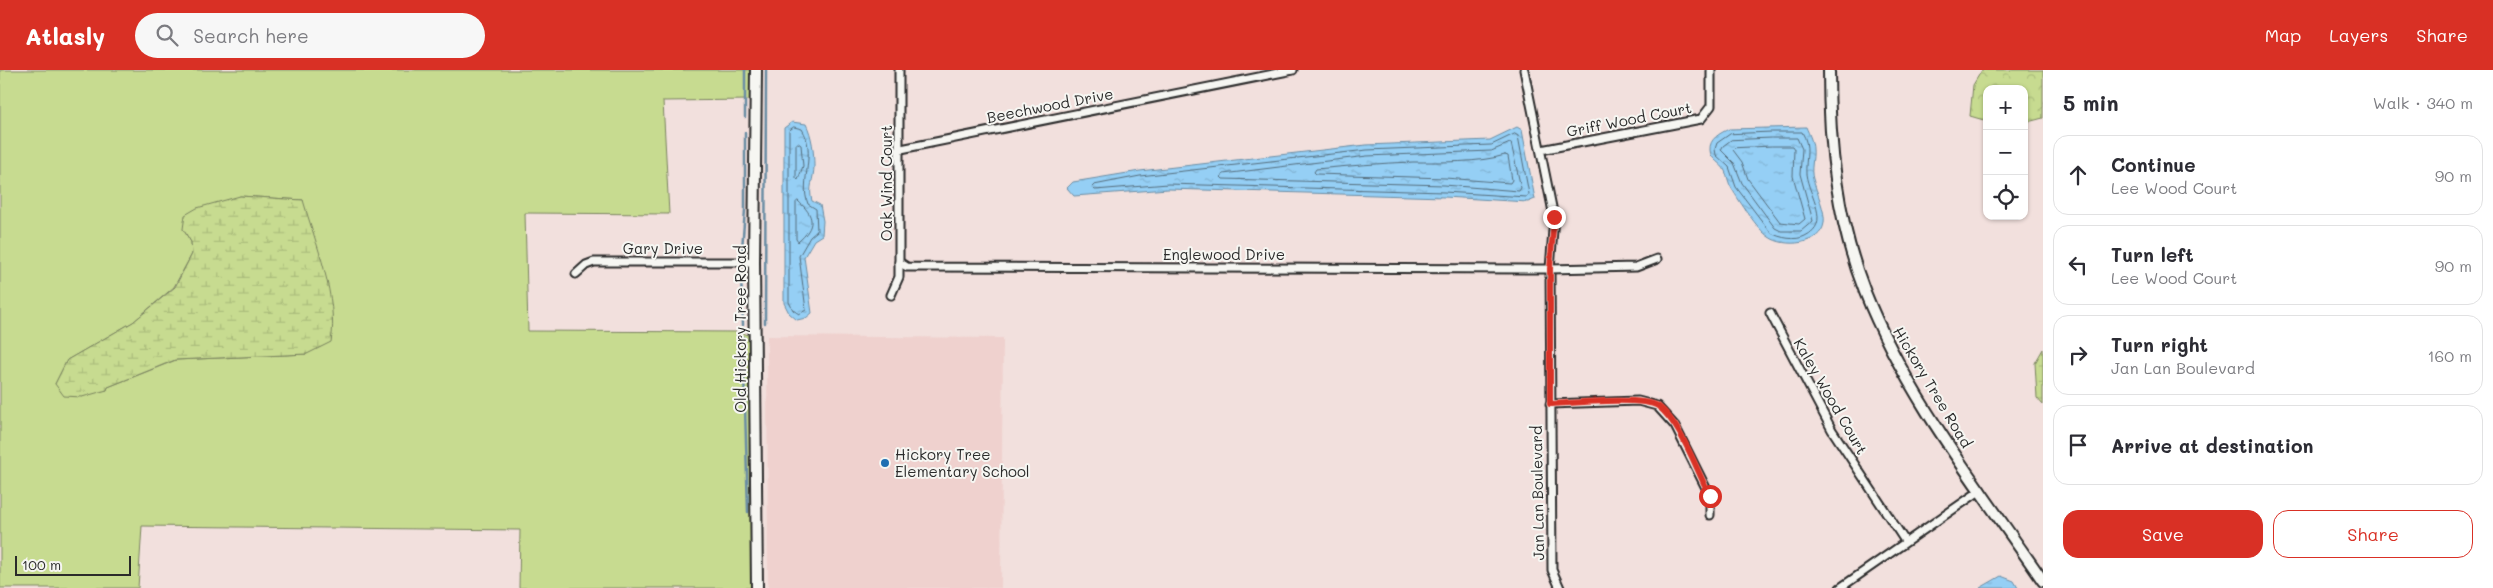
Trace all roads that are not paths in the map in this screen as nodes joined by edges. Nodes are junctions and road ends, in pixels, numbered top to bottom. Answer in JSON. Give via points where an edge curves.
{"nodes":[{"id":1,"x":756,"y":70,"type":"edge"},
{"id":2,"x":899,"y":70,"type":"edge"},
{"id":3,"x":1293,"y":70,"type":"edge"},
{"id":4,"x":1524,"y":70,"type":"edge"},
{"id":5,"x":1711,"y":70,"type":"edge"},
{"id":6,"x":1829,"y":70,"type":"edge"},
{"id":7,"x":900,"y":149,"type":"junction"},
{"id":8,"x":1541,"y":150,"type":"junction"},
{"id":9,"x":1657,"y":259,"type":"dead end"},
{"id":10,"x":754,"y":262,"type":"junction"},
{"id":11,"x":899,"y":262,"type":"junction"},
{"id":12,"x":1550,"y":269,"type":"junction"},
{"id":13,"x":576,"y":274,"type":"dead end"},
{"id":14,"x":891,"y":295,"type":"dead end"},
{"id":15,"x":1770,"y":313,"type":"dead end"},
{"id":16,"x":1550,"y":404,"type":"junction"},
{"id":17,"x":1981,"y":490,"type":"junction"},
{"id":18,"x":1710,"y":515,"type":"dead end"},
{"id":19,"x":1905,"y":541,"type":"junction"},
{"id":20,"x":2043,"y":581,"type":"edge"},
{"id":21,"x":756,"y":588,"type":"edge"},
{"id":22,"x":1560,"y":588,"type":"edge"},
{"id":23,"x":1840,"y":588,"type":"edge"}],
"edges":[{"from":1,"to":10,"type":"street","name":"Old Hickory Tree Road"},
{"from":2,"to":7,"type":"street","name":"Oak Wind Court"},
{"from":3,"to":7,"type":"street","name":"Beechwood Drive"},
{"from":4,"to":8,"type":"street","name":"Jan Lan Boulevard"},
{"from":5,"to":8,"type":"street","name":"Griff Wood Court","via":[[1711,106],[1701,119]]},
{"from":6,"to":17,"type":"street","name":"Hickory Tree Road","via":[[1833,164],[1849,242],[1864,290],[1901,367]]},
{"from":7,"to":11,"type":"street","name":"Oak Wind Court"},
{"from":8,"to":12,"type":"street","name":"Jan Lan Boulevard","via":[[1554,217]]},
{"from":9,"to":12,"type":"street","name":"Englewood Drive","via":[[1636,267]]},
{"from":10,"to":13,"type":"street","name":"Gary Drive","via":[[594,262]]},
{"from":10,"to":21,"type":"street","name":"Old Hickory Tree Road"},
{"from":11,"to":12,"type":"street","name":"Englewood Drive","via":[[907,267]]},
{"from":11,"to":14,"type":"street","name":"Oak Wind Court","via":[[899,277]]},
{"from":12,"to":16,"type":"street","name":"Jan Lan Boulevard"},
{"from":15,"to":19,"type":"street","name":"Kaley Wood Court","via":[[1832,430]]},
{"from":16,"to":18,"type":"street","via":[[1638,401],[1657,406],[1675,426],[1693,461],[1710,496]]},
{"from":16,"to":22,"type":"street","name":"Jan Lan Boulevard","via":[[1552,570]]},
{"from":17,"to":19,"type":"street"},
{"from":17,"to":20,"type":"street","name":"Hickory Tree Road"},
{"from":19,"to":23,"type":"street"}]}
